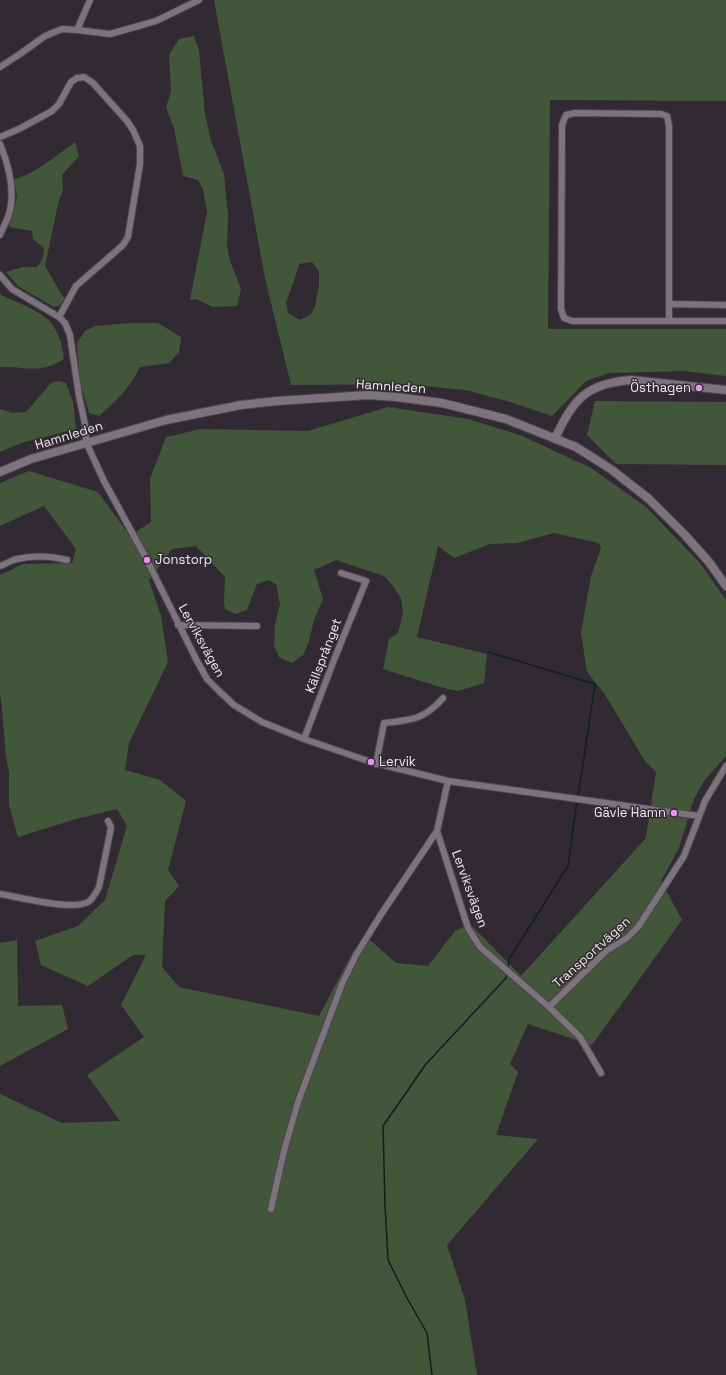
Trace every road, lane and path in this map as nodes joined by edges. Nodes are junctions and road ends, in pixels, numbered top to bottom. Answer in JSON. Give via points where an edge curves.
{"nodes":[{"id":1,"x":90,"y":0,"type":"edge"},
{"id":2,"x":199,"y":0,"type":"edge"},
{"id":3,"x":77,"y":30,"type":"junction"},
{"id":4,"x":0,"y":67,"type":"edge"},
{"id":5,"x":0,"y":137,"type":"edge"},
{"id":6,"x":0,"y":144,"type":"edge"},
{"id":7,"x":0,"y":235,"type":"edge"},
{"id":8,"x":0,"y":275,"type":"edge"},
{"id":9,"x":669,"y":304,"type":"junction"},
{"id":10,"x":726,"y":305,"type":"edge"},
{"id":11,"x":59,"y":317,"type":"junction"},
{"id":12,"x":669,"y":321,"type":"junction"},
{"id":13,"x":726,"y":321,"type":"edge"},
{"id":14,"x":726,"y":390,"type":"edge"},
{"id":15,"x":555,"y":438,"type":"junction"},
{"id":16,"x":86,"y":442,"type":"junction"},
{"id":17,"x":0,"y":472,"type":"edge"},
{"id":18,"x":67,"y":560,"type":"dead end"},
{"id":19,"x":0,"y":566,"type":"edge"},
{"id":20,"x":340,"y":573,"type":"dead end"},
{"id":21,"x":726,"y":586,"type":"edge"},
{"id":22,"x":178,"y":625,"type":"junction"},
{"id":23,"x":256,"y":626,"type":"dead end"},
{"id":24,"x":443,"y":698,"type":"dead end"},
{"id":25,"x":304,"y":739,"type":"junction"},
{"id":26,"x":376,"y":764,"type":"junction"},
{"id":27,"x":726,"y":766,"type":"edge"},
{"id":28,"x":448,"y":781,"type":"junction"},
{"id":29,"x":699,"y":816,"type":"junction"},
{"id":30,"x":108,"y":821,"type":"dead end"},
{"id":31,"x":437,"y":831,"type":"junction"},
{"id":32,"x":0,"y":894,"type":"edge"},
{"id":33,"x":549,"y":1007,"type":"junction"},
{"id":34,"x":601,"y":1073,"type":"dead end"},
{"id":35,"x":271,"y":1209,"type":"dead end"}],
"edges":[{"from":1,"to":3,"type":"street"},
{"from":2,"to":3,"type":"street","via":[[156,21],[110,34]]},
{"from":3,"to":4,"type":"street","via":[[62,29],[46,36]]},
{"from":5,"to":11,"type":"street","via":[[52,112],[71,82],[84,77],[93,83],[127,121],[134,130],[140,146],[140,164],[128,237],[123,245],[76,286]]},
{"from":6,"to":7,"type":"street","via":[[7,163],[11,194],[8,218]]},
{"from":8,"to":11,"type":"street","via":[[12,289]]},
{"from":9,"to":10,"type":"street"},
{"from":9,"to":12,"type":"street"},
{"from":9,"to":12,"type":"street","via":[[667,116],[575,112],[566,115],[562,125],[561,309],[564,318],[572,321]]},
{"from":11,"to":16,"type":"street","via":[[65,323],[71,339]]},
{"from":12,"to":13,"type":"street"},
{"from":14,"to":15,"type":"main road","via":[[631,380],[615,381],[589,391],[581,398],[560,426]]},
{"from":15,"to":16,"type":"main road","name":"Hamnleden","via":[[506,419],[442,403],[396,396],[368,395],[241,405],[166,420]]},
{"from":15,"to":21,"type":"main road","name":"Hamnleden","via":[[576,447],[601,463],[649,499],[684,534]]},
{"from":16,"to":17,"type":"main road","name":"Hamnleden","via":[[31,459]]},
{"from":16,"to":22,"type":"street","name":"Lerviksvägen"},
{"from":18,"to":19,"type":"street","via":[[52,556],[36,557],[17,559]]},
{"from":20,"to":25,"type":"street","name":"Källsprånget","via":[[366,582]]},
{"from":22,"to":23,"type":"street"},
{"from":22,"to":25,"type":"street","name":"Lerviksvägen","via":[[207,679],[219,692],[234,705],[262,722]]},
{"from":24,"to":26,"type":"street","via":[[424,714],[402,722],[384,722]]},
{"from":25,"to":26,"type":"street","name":"Lerviksvägen"},
{"from":26,"to":28,"type":"street","name":"Lerviksvägen"},
{"from":27,"to":29,"type":"street","name":"Transportvägen"},
{"from":28,"to":29,"type":"street","name":"Lerviksvägen"},
{"from":28,"to":31,"type":"street"},
{"from":29,"to":33,"type":"street","name":"Transportvägen","via":[[684,856],[638,927],[627,938],[606,951]]},
{"from":30,"to":32,"type":"street","via":[[111,827],[99,887],[87,902],[61,905]]},
{"from":31,"to":33,"type":"street","name":"Lerviksvägen","via":[[468,928],[480,947]]},
{"from":31,"to":35,"type":"street","via":[[380,916],[342,984],[298,1102]]},
{"from":33,"to":34,"type":"street","name":"Lerviksvägen","via":[[580,1037]]}]}
